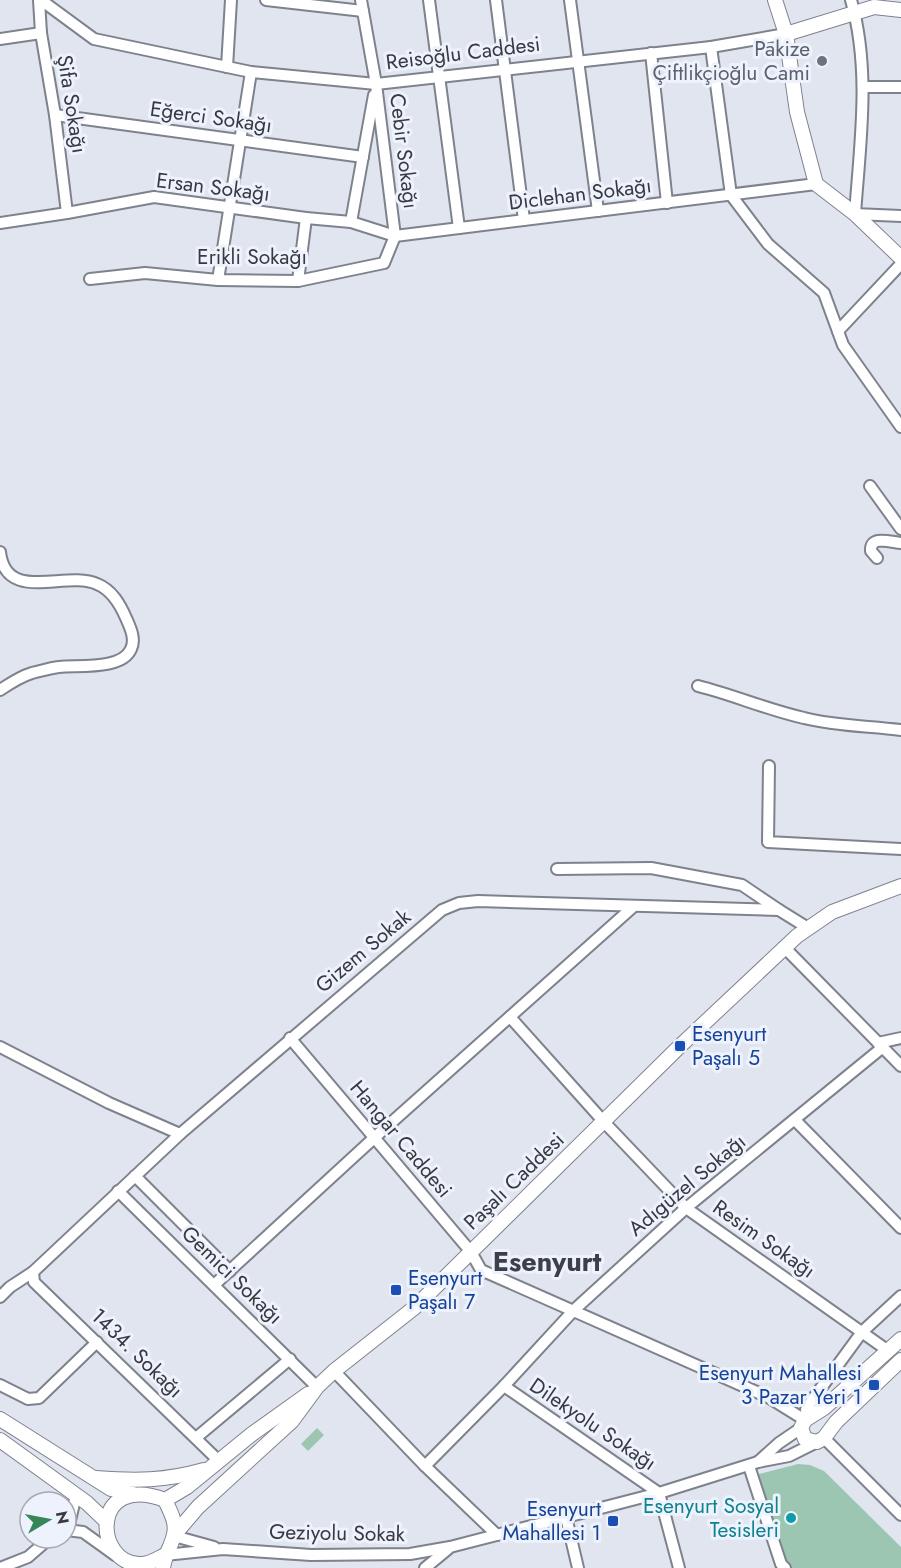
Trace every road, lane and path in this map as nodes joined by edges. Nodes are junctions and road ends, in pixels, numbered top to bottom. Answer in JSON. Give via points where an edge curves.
{"nodes":[{"id":1,"x":40,"y":0,"type":"edge"},
{"id":2,"x":231,"y":0,"type":"edge"},
{"id":3,"x":266,"y":0,"type":"edge"},
{"id":4,"x":429,"y":0,"type":"edge"},
{"id":5,"x":496,"y":0,"type":"edge"},
{"id":6,"x":570,"y":0,"type":"edge"},
{"id":7,"x":775,"y":0,"type":"edge"},
{"id":8,"x":870,"y":4,"type":"edge"},
{"id":9,"x":362,"y":5,"type":"edge"},
{"id":10,"x":853,"y":6,"type":"edge"},
{"id":11,"x":901,"y":9,"type":"edge"},
{"id":12,"x":41,"y":33,"type":"junction"},
{"id":13,"x":786,"y":34,"type":"junction"},
{"id":14,"x":0,"y":39,"type":"edge"},
{"id":15,"x":711,"y":47,"type":"junction"},
{"id":16,"x":651,"y":53,"type":"junction"},
{"id":17,"x":579,"y":60,"type":"junction"},
{"id":18,"x":227,"y":67,"type":"junction"},
{"id":19,"x":505,"y":69,"type":"junction"},
{"id":20,"x":252,"y":72,"type":"junction"},
{"id":21,"x":440,"y":76,"type":"junction"},
{"id":22,"x":376,"y":84,"type":"junction"},
{"id":23,"x":864,"y":87,"type":"junction"},
{"id":24,"x":901,"y":87,"type":"edge"},
{"id":25,"x":55,"y":115,"type":"junction"},
{"id":26,"x":241,"y":140,"type":"junction"},
{"id":27,"x":363,"y":157,"type":"junction"},
{"id":28,"x":816,"y":184,"type":"junction"},
{"id":29,"x":731,"y":195,"type":"junction"},
{"id":30,"x":667,"y":203,"type":"junction"},
{"id":31,"x":230,"y":208,"type":"junction"},
{"id":32,"x":598,"y":211,"type":"junction"},
{"id":33,"x":67,"y":213,"type":"junction"},
{"id":34,"x":855,"y":214,"type":"junction"},
{"id":35,"x":901,"y":216,"type":"edge"},
{"id":36,"x":306,"y":218,"type":"junction"},
{"id":37,"x":524,"y":220,"type":"junction"},
{"id":38,"x":351,"y":222,"type":"junction"},
{"id":39,"x":0,"y":223,"type":"edge"},
{"id":40,"x":459,"y":228,"type":"junction"},
{"id":41,"x":395,"y":236,"type":"junction"},
{"id":42,"x":901,"y":258,"type":"edge"},
{"id":43,"x":901,"y":264,"type":"edge"},
{"id":44,"x":90,"y":279,"type":"dead end"},
{"id":45,"x":218,"y":280,"type":"junction"},
{"id":46,"x":298,"y":281,"type":"junction"},
{"id":47,"x":838,"y":331,"type":"junction"},
{"id":48,"x":901,"y":427,"type":"edge"},
{"id":49,"x":870,"y":486,"type":"dead end"},
{"id":50,"x":901,"y":529,"type":"edge"},
{"id":51,"x":901,"y":543,"type":"edge"},
{"id":52,"x":0,"y":552,"type":"edge"},
{"id":53,"x":878,"y":558,"type":"dead end"},
{"id":54,"x":698,"y":686,"type":"dead end"},
{"id":55,"x":0,"y":690,"type":"edge"},
{"id":56,"x":901,"y":730,"type":"edge"},
{"id":57,"x":769,"y":766,"type":"dead end"},
{"id":58,"x":901,"y":849,"type":"edge"},
{"id":59,"x":557,"y":869,"type":"dead end"},
{"id":60,"x":901,"y":886,"type":"edge"},
{"id":61,"x":634,"y":906,"type":"junction"},
{"id":62,"x":779,"y":910,"type":"junction"},
{"id":63,"x":808,"y":928,"type":"junction"},
{"id":64,"x":784,"y":947,"type":"junction"},
{"id":65,"x":510,"y":1017,"type":"junction"},
{"id":66,"x":290,"y":1038,"type":"junction"},
{"id":67,"x":901,"y":1038,"type":"edge"},
{"id":68,"x":880,"y":1045,"type":"junction"},
{"id":69,"x":0,"y":1047,"type":"edge"},
{"id":70,"x":901,"y":1066,"type":"edge"},
{"id":71,"x":795,"y":1120,"type":"junction"},
{"id":72,"x":604,"y":1122,"type":"junction"},
{"id":73,"x":180,"y":1134,"type":"junction"},
{"id":74,"x":374,"y":1138,"type":"junction"},
{"id":75,"x":135,"y":1176,"type":"junction"},
{"id":76,"x":118,"y":1191,"type":"junction"},
{"id":77,"x":686,"y":1208,"type":"junction"},
{"id":78,"x":901,"y":1227,"type":"edge"},
{"id":79,"x":471,"y":1251,"type":"junction"},
{"id":80,"x":230,"y":1271,"type":"junction"},
{"id":81,"x":33,"y":1272,"type":"junction"},
{"id":82,"x":214,"y":1285,"type":"junction"},
{"id":83,"x":901,"y":1296,"type":"edge"},
{"id":84,"x":0,"y":1297,"type":"edge"},
{"id":85,"x":573,"y":1310,"type":"junction"},
{"id":86,"x":862,"y":1332,"type":"junction"},
{"id":87,"x":901,"y":1339,"type":"edge"},
{"id":88,"x":97,"y":1342,"type":"junction"},
{"id":89,"x":887,"y":1350,"type":"junction"},
{"id":90,"x":290,"y":1359,"type":"junction"},
{"id":91,"x":901,"y":1360,"type":"edge"},
{"id":92,"x":334,"y":1371,"type":"junction"},
{"id":93,"x":0,"y":1385,"type":"edge"},
{"id":94,"x":504,"y":1386,"type":"junction"},
{"id":95,"x":317,"y":1388,"type":"junction"},
{"id":96,"x":0,"y":1419,"type":"edge"},
{"id":97,"x":806,"y":1421,"type":"junction"},
{"id":98,"x":197,"y":1437,"type":"junction"},
{"id":99,"x":822,"y":1439,"type":"junction"},
{"id":100,"x":0,"y":1440,"type":"edge"},
{"id":101,"x":754,"y":1464,"type":"junction"},
{"id":102,"x":214,"y":1465,"type":"junction"},
{"id":103,"x":425,"y":1466,"type":"junction"},
{"id":104,"x":94,"y":1478,"type":"junction"},
{"id":105,"x":69,"y":1490,"type":"edge"},
{"id":106,"x":659,"y":1493,"type":"junction"},
{"id":107,"x":133,"y":1494,"type":"junction"},
{"id":108,"x":78,"y":1497,"type":"edge"},
{"id":109,"x":165,"y":1500,"type":"junction"},
{"id":110,"x":901,"y":1515,"type":"edge"},
{"id":111,"x":566,"y":1517,"type":"junction"},
{"id":112,"x":107,"y":1522,"type":"junction"},
{"id":113,"x":78,"y":1531,"type":"edge"},
{"id":114,"x":174,"y":1535,"type":"junction"},
{"id":115,"x":497,"y":1535,"type":"junction"},
{"id":116,"x":450,"y":1547,"type":"junction"},
{"id":117,"x":223,"y":1549,"type":"junction"},
{"id":118,"x":36,"y":1550,"type":"edge"},
{"id":119,"x":116,"y":1555,"type":"junction"},
{"id":120,"x":164,"y":1562,"type":"edge"},
{"id":121,"x":132,"y":1566,"type":"edge"},
{"id":122,"x":0,"y":1568,"type":"edge"},
{"id":123,"x":425,"y":1568,"type":"edge"},
{"id":124,"x":578,"y":1568,"type":"edge"},
{"id":125,"x":679,"y":1568,"type":"edge"},
{"id":126,"x":785,"y":1568,"type":"edge"}],
"edges":[{"from":1,"to":12,"type":"street","name":"Şifa Sokağı"},
{"from":1,"to":18,"type":"street","name":"Reisoğlu Caddesi","via":[[94,39]]},
{"from":2,"to":18,"type":"street"},
{"from":3,"to":9,"type":"street"},
{"from":4,"to":21,"type":"street"},
{"from":5,"to":19,"type":"street"},
{"from":6,"to":17,"type":"street"},
{"from":7,"to":13,"type":"street"},
{"from":8,"to":10,"type":"street","name":"Reisoğlu Caddesi"},
{"from":8,"to":11,"type":"street","name":"Reisoğlu Caddesi"},
{"from":9,"to":22,"type":"street","name":"Cebir Sokağı"},
{"from":10,"to":13,"type":"street","name":"Reisoğlu Caddesi"},
{"from":10,"to":23,"type":"street"},
{"from":12,"to":14,"type":"street"},
{"from":12,"to":25,"type":"street","name":"Şifa Sokağı"},
{"from":13,"to":15,"type":"street","name":"Reisoğlu Caddesi"},
{"from":13,"to":28,"type":"street","via":[[797,112]]},
{"from":15,"to":16,"type":"street","name":"Reisoğlu Caddesi"},
{"from":15,"to":29,"type":"street"},
{"from":16,"to":17,"type":"street","name":"Reisoğlu Caddesi"},
{"from":16,"to":30,"type":"street"},
{"from":17,"to":19,"type":"street","name":"Reisoğlu Caddesi"},
{"from":17,"to":32,"type":"street"},
{"from":18,"to":20,"type":"street","name":"Reisoğlu Caddesi"},
{"from":19,"to":21,"type":"street","name":"Reisoğlu Caddesi"},
{"from":19,"to":37,"type":"street"},
{"from":20,"to":22,"type":"street","name":"Reisoğlu Caddesi"},
{"from":20,"to":26,"type":"street"},
{"from":21,"to":22,"type":"street","name":"Reisoğlu Caddesi"},
{"from":21,"to":40,"type":"street"},
{"from":22,"to":27,"type":"street"},
{"from":22,"to":41,"type":"street","name":"Cebir Sokağı"},
{"from":23,"to":24,"type":"street"},
{"from":23,"to":34,"type":"street"},
{"from":25,"to":26,"type":"street","name":"Eğerci Sokağı"},
{"from":25,"to":33,"type":"street","name":"Şifa Sokağı"},
{"from":26,"to":27,"type":"street","name":"Eğerci Sokağı"},
{"from":26,"to":31,"type":"street"},
{"from":27,"to":38,"type":"street"},
{"from":28,"to":29,"type":"street","name":"Diclehan Sokağı"},
{"from":28,"to":34,"type":"street"},
{"from":29,"to":30,"type":"street","name":"Diclehan Sokağı"},
{"from":29,"to":47,"type":"street","via":[[768,244],[824,293]]},
{"from":30,"to":32,"type":"street","name":"Diclehan Sokağı"},
{"from":31,"to":33,"type":"street","name":"Ersan Sokağı","via":[[154,196]]},
{"from":31,"to":36,"type":"street","name":"Ersan Sokağı"},
{"from":31,"to":45,"type":"street"},
{"from":32,"to":37,"type":"street","name":"Diclehan Sokağı"},
{"from":33,"to":39,"type":"street","name":"Ersan Sokağı"},
{"from":34,"to":35,"type":"street"},
{"from":34,"to":42,"type":"street"},
{"from":36,"to":38,"type":"street","name":"Ersan Sokağı"},
{"from":36,"to":46,"type":"street"},
{"from":37,"to":40,"type":"street","name":"Diclehan Sokağı"},
{"from":38,"to":41,"type":"street","name":"Diclehan Sokağı"},
{"from":40,"to":41,"type":"street","name":"Diclehan Sokağı"},
{"from":41,"to":46,"type":"street","name":"Erikli Sokağı","via":[[384,263]]},
{"from":43,"to":47,"type":"street"},
{"from":44,"to":45,"type":"street","name":"Erikli Sokağı","via":[[145,273]]},
{"from":45,"to":46,"type":"street","name":"Erikli Sokağı"},
{"from":47,"to":48,"type":"street","via":[[843,345]]},
{"from":49,"to":50,"type":"street"},
{"from":51,"to":53,"type":"street","via":[[873,543],[871,552]]},
{"from":52,"to":55,"type":"street","via":[[5,569],[19,580],[84,580],[107,589],[118,601],[133,637],[130,651],[117,662],[58,667],[29,674]]},
{"from":54,"to":56,"type":"street","via":[[807,719]]},
{"from":57,"to":58,"type":"street","via":[[768,842]]},
{"from":59,"to":62,"type":"street","via":[[651,868],[742,885]]},
{"from":60,"to":63,"type":"street","name":"Paşalı Caddesi","via":[[832,912]]},
{"from":61,"to":62,"type":"street","name":"Gizem Sokak"},
{"from":61,"to":65,"type":"street"},
{"from":61,"to":66,"type":"street","name":"Gizem Sokak","via":[[459,903],[442,910]]},
{"from":62,"to":63,"type":"street"},
{"from":63,"to":64,"type":"street","name":"Paşalı Caddesi"},
{"from":64,"to":68,"type":"street"},
{"from":64,"to":72,"type":"street","name":"Paşalı Caddesi"},
{"from":65,"to":72,"type":"street","name":"Resim Sokağı"},
{"from":65,"to":74,"type":"street"},
{"from":66,"to":73,"type":"street","name":"Gizem Sokak"},
{"from":66,"to":74,"type":"street","name":"Hangar Caddesi"},
{"from":67,"to":68,"type":"street"},
{"from":68,"to":70,"type":"street"},
{"from":68,"to":71,"type":"street","name":"Adıgüzel Sokağı"},
{"from":69,"to":73,"type":"street"},
{"from":71,"to":77,"type":"street","name":"Adıgüzel Sokağı"},
{"from":71,"to":78,"type":"street"},
{"from":72,"to":77,"type":"street","name":"Resim Sokağı"},
{"from":72,"to":79,"type":"street","name":"Paşalı Caddesi"},
{"from":73,"to":75,"type":"street","name":"Gizem Sokak"},
{"from":74,"to":79,"type":"street","name":"Hangar Caddesi"},
{"from":74,"to":80,"type":"street"},
{"from":75,"to":76,"type":"street","name":"Gizem Sokak"},
{"from":75,"to":80,"type":"street"},
{"from":76,"to":81,"type":"street","name":"Gizem Sokak"},
{"from":76,"to":82,"type":"street","name":"Gemici Sokağı"},
{"from":77,"to":85,"type":"street","name":"Adıgüzel Sokağı"},
{"from":77,"to":86,"type":"street","name":"Resim Sokağı"},
{"from":79,"to":85,"type":"street","name":"Hangar Caddesi","via":[[482,1269]]},
{"from":79,"to":92,"type":"street","name":"Paşalı Caddesi","via":[[414,1308]]},
{"from":80,"to":82,"type":"street"},
{"from":81,"to":84,"type":"street","name":"Gizem Sokak"},
{"from":81,"to":88,"type":"street","name":"1434. Sokağı","via":[[34,1282]]},
{"from":82,"to":90,"type":"street","name":"Gemici Sokağı"},
{"from":83,"to":86,"type":"street"},
{"from":85,"to":94,"type":"street","name":"Adıgüzel Sokağı"},
{"from":85,"to":97,"type":"street","name":"Hangar Caddesi","via":[[768,1397]]},
{"from":86,"to":89,"type":"street","name":"Resim Sokağı"},
{"from":86,"to":97,"type":"street","via":[[810,1403]]},
{"from":87,"to":89,"type":"street"},
{"from":88,"to":93,"type":"street","via":[[39,1398],[28,1399]]},
{"from":88,"to":98,"type":"street","name":"1434. Sokağı"},
{"from":89,"to":97,"type":"street"},
{"from":90,"to":95,"type":"street","name":"Gemici Sokağı"},
{"from":90,"to":98,"type":"street"},
{"from":91,"to":99,"type":"street"},
{"from":92,"to":95,"type":"street","name":"Paşalı Caddesi"},
{"from":92,"to":103,"type":"street"},
{"from":94,"to":103,"type":"street","name":"Adıgüzel Sokağı"},
{"from":94,"to":106,"type":"street","name":"Dilekyolu Sokağı"},
{"from":95,"to":102,"type":"street"},
{"from":95,"to":114,"type":"street","name":"Paşalı Caddesi","via":[[292,1421],[198,1507]]},
{"from":96,"to":104,"type":"street"},
{"from":97,"to":99,"type":"street","via":[[805,1439]]},
{"from":97,"to":99,"type":"street","via":[[823,1420],[827,1427]]},
{"from":97,"to":101,"type":"street"},
{"from":98,"to":102,"type":"street","name":"1434. Sokağı"},
{"from":99,"to":101,"type":"street","name":"Geziyolu Sokak","via":[[789,1456]]},
{"from":99,"to":110,"type":"street"},
{"from":100,"to":105,"type":"street"},
{"from":101,"to":106,"type":"street","name":"Geziyolu Sokak"},
{"from":101,"to":126,"type":"street"},
{"from":102,"to":104,"type":"street","via":[[181,1476],[138,1481]]},
{"from":102,"to":109,"type":"street"},
{"from":103,"to":115,"type":"street"},
{"from":104,"to":107,"type":"street","via":[[111,1489]]},
{"from":106,"to":111,"type":"street","name":"Geziyolu Sokak"},
{"from":106,"to":125,"type":"street"},
{"from":107,"to":109,"type":"street"},
{"from":107,"to":112,"type":"street","via":[[116,1502]]},
{"from":108,"to":112,"type":"street"},
{"from":109,"to":114,"type":"street","via":[[173,1517]]},
{"from":111,"to":115,"type":"street","name":"Geziyolu Sokak"},
{"from":111,"to":124,"type":"street"},
{"from":112,"to":119,"type":"street","via":[[108,1539]]},
{"from":113,"to":119,"type":"street"},
{"from":114,"to":117,"type":"street"},
{"from":114,"to":120,"type":"street"},
{"from":115,"to":116,"type":"street","name":"Geziyolu Sokak"},
{"from":116,"to":117,"type":"street","name":"Geziyolu Sokak","via":[[410,1554],[311,1555]]},
{"from":116,"to":123,"type":"street"},
{"from":117,"to":120,"type":"street"},
{"from":118,"to":122,"type":"street"},
{"from":119,"to":121,"type":"street"},
{"from":120,"to":121,"type":"street"}]}
